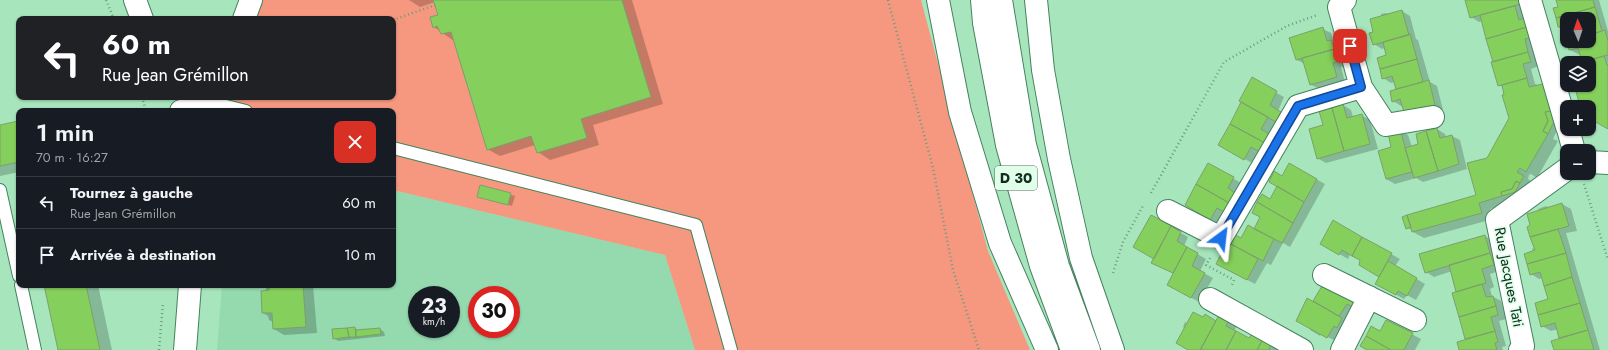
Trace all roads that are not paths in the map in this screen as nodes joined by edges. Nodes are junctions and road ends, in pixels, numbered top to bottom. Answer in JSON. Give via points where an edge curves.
{"nodes":[{"id":1,"x":135,"y":0,"type":"edge"},
{"id":2,"x":251,"y":0,"type":"edge"},
{"id":3,"x":938,"y":0,"type":"edge"},
{"id":4,"x":982,"y":0,"type":"edge"},
{"id":5,"x":1001,"y":0,"type":"edge"},
{"id":6,"x":1036,"y":0,"type":"edge"},
{"id":7,"x":1043,"y":0,"type":"edge"},
{"id":8,"x":1530,"y":0,"type":"edge"},
{"id":9,"x":1342,"y":3,"type":"edge"},
{"id":10,"x":141,"y":16,"type":"edge"},
{"id":11,"x":245,"y":16,"type":"edge"},
{"id":12,"x":1044,"y":70,"type":"junction"},
{"id":13,"x":1361,"y":87,"type":"junction"},
{"id":14,"x":208,"y":100,"type":"edge"},
{"id":15,"x":214,"y":100,"type":"edge"},
{"id":16,"x":1560,"y":104,"type":"edge"},
{"id":17,"x":188,"y":108,"type":"edge"},
{"id":18,"x":237,"y":108,"type":"edge"},
{"id":19,"x":1433,"y":117,"type":"dead end"},
{"id":20,"x":396,"y":149,"type":"edge"},
{"id":21,"x":1608,"y":163,"type":"edge"},
{"id":22,"x":1596,"y":166,"type":"edge"},
{"id":23,"x":1565,"y":180,"type":"edge"},
{"id":24,"x":0,"y":190,"type":"edge"},
{"id":25,"x":1168,"y":211,"type":"dead end"},
{"id":26,"x":16,"y":262,"type":"edge"},
{"id":27,"x":1324,"y":275,"type":"dead end"},
{"id":28,"x":22,"y":288,"type":"edge"},
{"id":29,"x":190,"y":288,"type":"edge"},
{"id":30,"x":1369,"y":297,"type":"junction"},
{"id":31,"x":1216,"y":302,"type":"road end"},
{"id":32,"x":1415,"y":320,"type":"dead end"},
{"id":33,"x":1523,"y":349,"type":"edge"},
{"id":34,"x":35,"y":350,"type":"edge"},
{"id":35,"x":185,"y":350,"type":"edge"},
{"id":36,"x":731,"y":350,"type":"edge"},
{"id":37,"x":1047,"y":350,"type":"edge"},
{"id":38,"x":1072,"y":350,"type":"edge"},
{"id":39,"x":1089,"y":350,"type":"edge"},
{"id":40,"x":1112,"y":350,"type":"edge"},
{"id":41,"x":1302,"y":350,"type":"edge"},
{"id":42,"x":1342,"y":350,"type":"edge"}],
"edges":[{"from":1,"to":10,"type":"main road"},
{"from":2,"to":11,"type":"main road"},
{"from":3,"to":37,"type":"main road","via":[[960,112],[1000,243]]},
{"from":4,"to":38,"type":"main road","number":"D 30","via":[[984,23],[1008,145],[1041,266]]},
{"from":5,"to":39,"type":"main road","number":"D 30","via":[[1025,145],[1058,266]]},
{"from":6,"to":12,"type":"main road"},
{"from":7,"to":12,"type":"main road"},
{"from":8,"to":16,"type":"main road"},
{"from":9,"to":13,"type":"main road"},
{"from":12,"to":40,"type":"main road","via":[[1059,159],[1080,258]]},
{"from":13,"to":19,"type":"main road","via":[[1386,125]]},
{"from":13,"to":25,"type":"main road","via":[[1298,106],[1221,238]]},
{"from":14,"to":17,"type":"main road"},
{"from":15,"to":18,"type":"lane"},
{"from":20,"to":36,"type":"lane","via":[[696,224]]},
{"from":21,"to":22,"type":"main road"},
{"from":23,"to":33,"type":"main road","name":"Rue Jacques Tati","via":[[1498,220]]},
{"from":24,"to":26,"type":"lane"},
{"from":27,"to":30,"type":"main road"},
{"from":28,"to":34,"type":"lane"},
{"from":29,"to":35,"type":"main road"},
{"from":30,"to":32,"type":"main road"},
{"from":30,"to":42,"type":"main road"},
{"from":31,"to":41,"type":"main road"}]}
